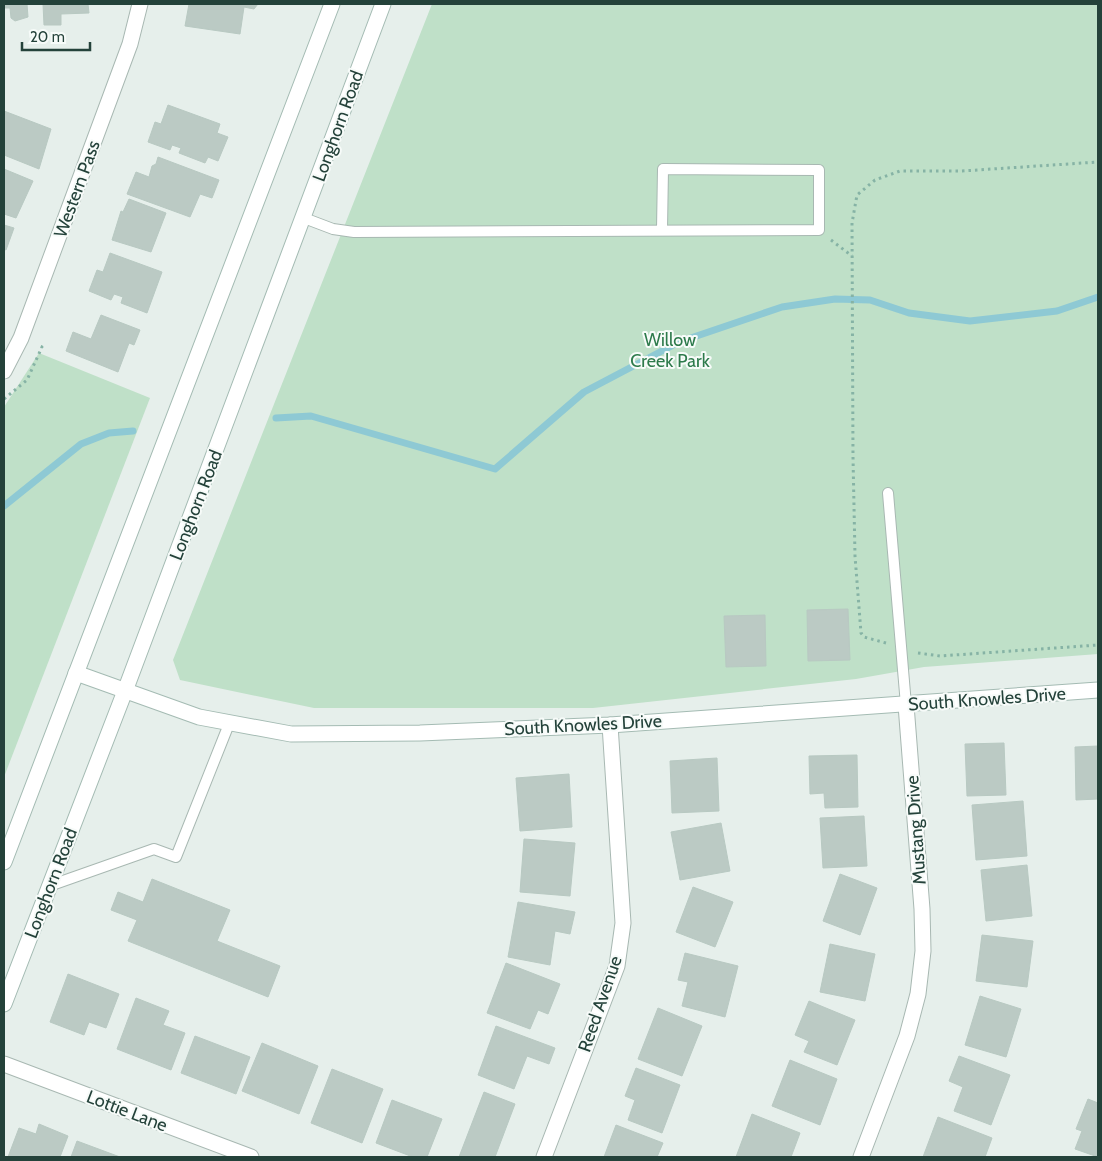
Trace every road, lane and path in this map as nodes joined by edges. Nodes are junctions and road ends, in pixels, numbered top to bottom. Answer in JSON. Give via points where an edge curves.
{"nodes":[{"id":1,"x":140,"y":4,"type":"edge"},
{"id":2,"x":332,"y":4,"type":"edge"},
{"id":3,"x":383,"y":4,"type":"edge"},
{"id":4,"x":1098,"y":162,"type":"edge"},
{"id":5,"x":304,"y":218,"type":"junction"},
{"id":6,"x":662,"y":229,"type":"junction"},
{"id":7,"x":819,"y":230,"type":"junction"},
{"id":8,"x":852,"y":256,"type":"junction"},
{"id":9,"x":853,"y":316,"type":"dead end"},
{"id":10,"x":4,"y":371,"type":"edge"},
{"id":11,"x":888,"y":493,"type":"dead end"},
{"id":12,"x":76,"y":673,"type":"junction"},
{"id":13,"x":1098,"y":690,"type":"edge"},
{"id":14,"x":126,"y":691,"type":"junction"},
{"id":15,"x":906,"y":705,"type":"junction"},
{"id":16,"x":228,"y":724,"type":"junction"},
{"id":17,"x":610,"y":725,"type":"junction"},
{"id":18,"x":4,"y":862,"type":"edge"},
{"id":19,"x":49,"y":886,"type":"junction"},
{"id":20,"x":4,"y":1004,"type":"edge"},
{"id":21,"x":4,"y":1064,"type":"edge"},
{"id":22,"x":251,"y":1157,"type":"edge"},
{"id":23,"x":544,"y":1157,"type":"edge"},
{"id":24,"x":862,"y":1157,"type":"edge"}],
"edges":[{"from":1,"to":10,"type":"street","name":"Western Pass","via":[[130,44],[21,338]]},
{"from":2,"to":12,"type":"street"},
{"from":3,"to":5,"type":"street","name":"Longhorn Road"},
{"from":4,"to":8,"type":"path","via":[[962,171],[900,171],[875,180],[858,195],[852,224]]},
{"from":5,"to":6,"type":"lane","via":[[333,229],[354,232]]},
{"from":5,"to":14,"type":"street","name":"Longhorn Road"},
{"from":6,"to":7,"type":"lane"},
{"from":6,"to":7,"type":"lane","via":[[663,168],[820,170]]},
{"from":7,"to":8,"type":"path"},
{"from":8,"to":9,"type":"path"},
{"from":11,"to":15,"type":"lane","name":"Mustang Drive"},
{"from":12,"to":14,"type":"street","name":"South Knowles Drive"},
{"from":12,"to":18,"type":"street"},
{"from":13,"to":15,"type":"street","name":"South Knowles Drive"},
{"from":14,"to":16,"type":"street","name":"South Knowles Drive","via":[[198,717]]},
{"from":14,"to":19,"type":"street","name":"Longhorn Road"},
{"from":15,"to":17,"type":"street","name":"South Knowles Drive"},
{"from":15,"to":24,"type":"street","name":"Mustang Drive","via":[[923,951],[908,1036]]},
{"from":16,"to":17,"type":"street","name":"South Knowles Drive","via":[[292,734],[420,733]]},
{"from":16,"to":19,"type":"lane","via":[[176,857],[154,849]]},
{"from":17,"to":23,"type":"street","name":"Reed Avenue","via":[[624,923],[617,966]]},
{"from":19,"to":20,"type":"street","name":"Longhorn Road"},
{"from":21,"to":22,"type":"street","name":"Lottie Lane"}]}
